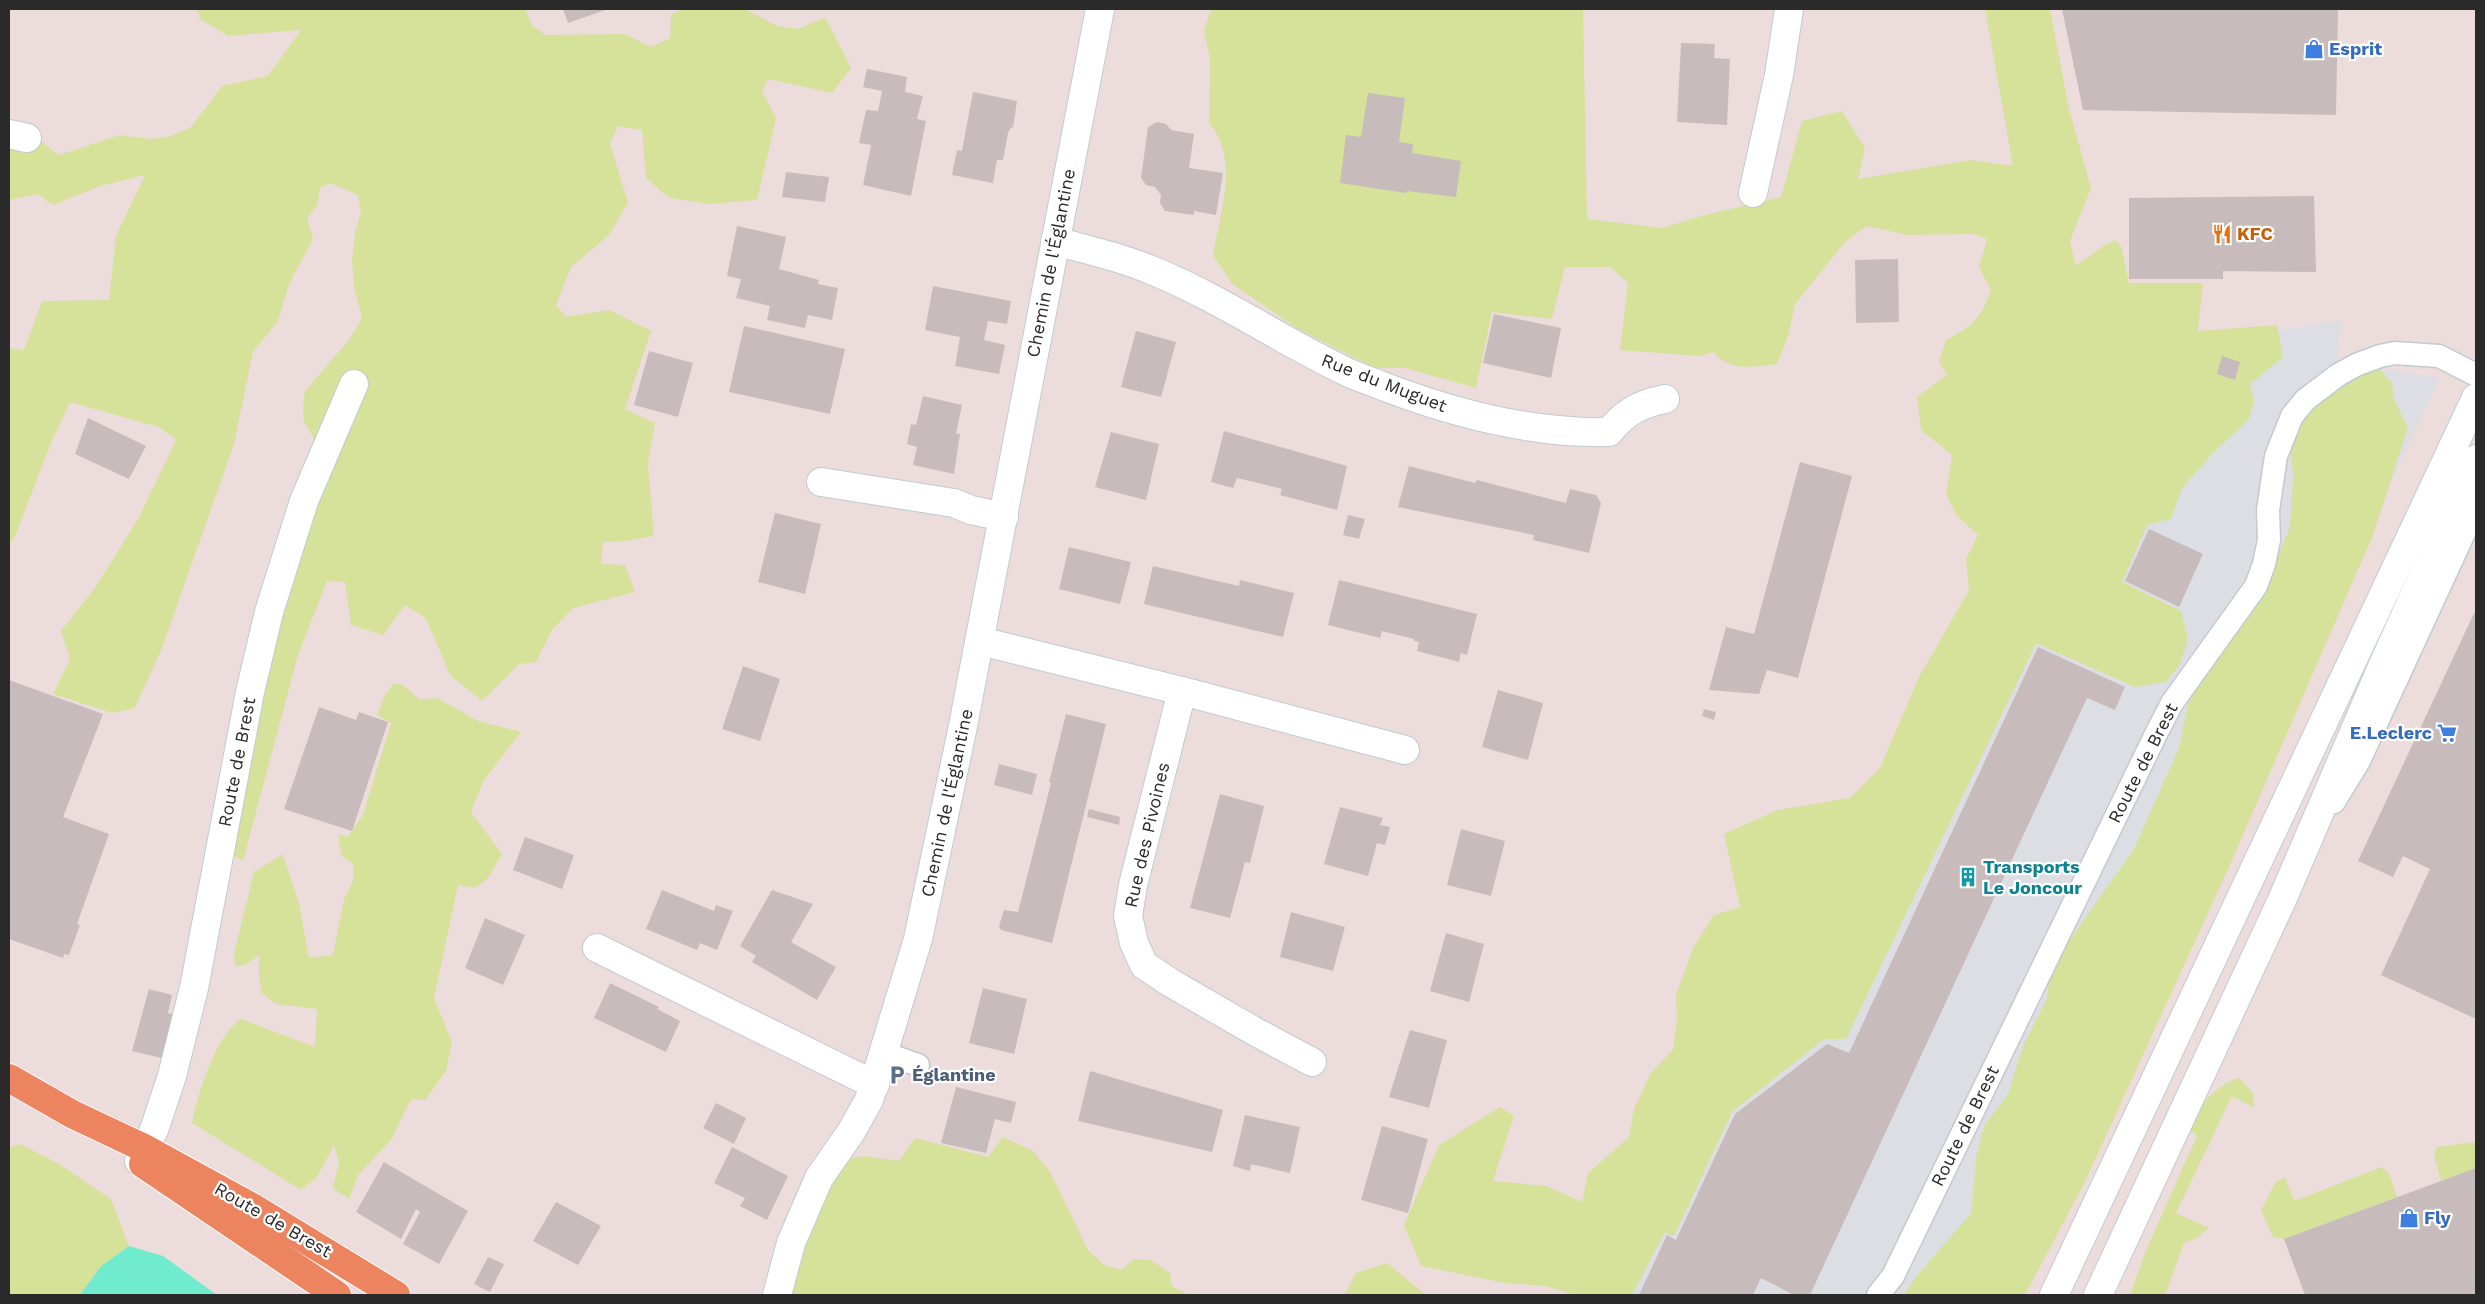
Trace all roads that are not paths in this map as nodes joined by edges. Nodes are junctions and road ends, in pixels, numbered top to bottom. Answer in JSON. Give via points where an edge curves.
{"nodes":[{"id":1,"x":1100,"y":9,"type":"edge"},
{"id":2,"x":1789,"y":9,"type":"edge"},
{"id":3,"x":1753,"y":193,"type":"dead end"},
{"id":4,"x":1055,"y":240,"type":"junction"},
{"id":5,"x":2476,"y":376,"type":"edge"},
{"id":6,"x":354,"y":384,"type":"dead end"},
{"id":7,"x":2476,"y":398,"type":"edge"},
{"id":8,"x":1665,"y":399,"type":"dead end"},
{"id":9,"x":2476,"y":459,"type":"edge"},
{"id":10,"x":821,"y":482,"type":"dead end"},
{"id":11,"x":2476,"y":507,"type":"edge"},
{"id":12,"x":1004,"y":517,"type":"junction"},
{"id":13,"x":980,"y":640,"type":"junction"},
{"id":14,"x":1182,"y":691,"type":"junction"},
{"id":15,"x":1405,"y":750,"type":"dead end"},
{"id":16,"x":2306,"y":844,"type":"junction"},
{"id":17,"x":598,"y":948,"type":"dead end"},
{"id":18,"x":884,"y":1053,"type":"junction"},
{"id":19,"x":1312,"y":1062,"type":"dead end"},
{"id":20,"x":918,"y":1066,"type":"dead end"},
{"id":21,"x":9,"y":1078,"type":"edge"},
{"id":22,"x":875,"y":1086,"type":"junction"},
{"id":23,"x":143,"y":1155,"type":"junction"},
{"id":24,"x":337,"y":1295,"type":"edge"},
{"id":25,"x":396,"y":1295,"type":"edge"},
{"id":26,"x":777,"y":1295,"type":"edge"},
{"id":27,"x":1878,"y":1295,"type":"edge"},
{"id":28,"x":2054,"y":1295,"type":"edge"},
{"id":29,"x":2098,"y":1295,"type":"edge"}],
"edges":[{"from":1,"to":4,"type":"street","name":"Chemin de l'Églantine"},
{"from":2,"to":3,"type":"street","via":[[1779,75]]},
{"from":4,"to":8,"type":"street","name":"Rue du Muguet","via":[[1156,272],[1224,304],[1345,371],[1416,399],[1458,411],[1522,426],[1584,433],[1609,432],[1630,410]]},
{"from":4,"to":12,"type":"street","name":"Chemin de l'Églantine"},
{"from":5,"to":27,"type":"lane","name":"Route de Brest","via":[[2439,356],[2395,353],[2380,356],[2338,375],[2305,400],[2292,416],[2276,456],[2268,510],[2268,540],[2256,586],[2172,703],[1893,1276]]},
{"from":6,"to":23,"type":"street","name":"Route de Brest","via":[[304,501],[269,612],[250,692],[194,988],[172,1076]]},
{"from":7,"to":28,"type":"street"},
{"from":9,"to":16,"type":"street"},
{"from":10,"to":12,"type":"street","via":[[954,503]]},
{"from":11,"to":16,"type":"lane","via":[[2359,761]]},
{"from":12,"to":13,"type":"street","name":"Chemin de l'Églantine"},
{"from":13,"to":14,"type":"street"},
{"from":13,"to":18,"type":"street","name":"Chemin de l'Églantine","via":[[918,938]]},
{"from":14,"to":15,"type":"street"},
{"from":14,"to":19,"type":"street","name":"Rue des Pivoines","via":[[1133,885],[1128,916],[1134,943],[1144,965],[1164,979]]},
{"from":16,"to":29,"type":"street","via":[[2233,1009]]},
{"from":17,"to":22,"type":"street"},
{"from":18,"to":20,"type":"lane"},
{"from":18,"to":22,"type":"street","name":"Chemin de l'Églantine"},
{"from":21,"to":23,"type":"main road","name":"Route de Brest"},
{"from":22,"to":26,"type":"street","name":"Chemin de l'Églantine","via":[[860,1118],[819,1178],[791,1243]]},
{"from":23,"to":24,"type":"main road","name":"Route de Brest"},
{"from":23,"to":25,"type":"main road","name":"Route de Brest","via":[[252,1207]]}]}
